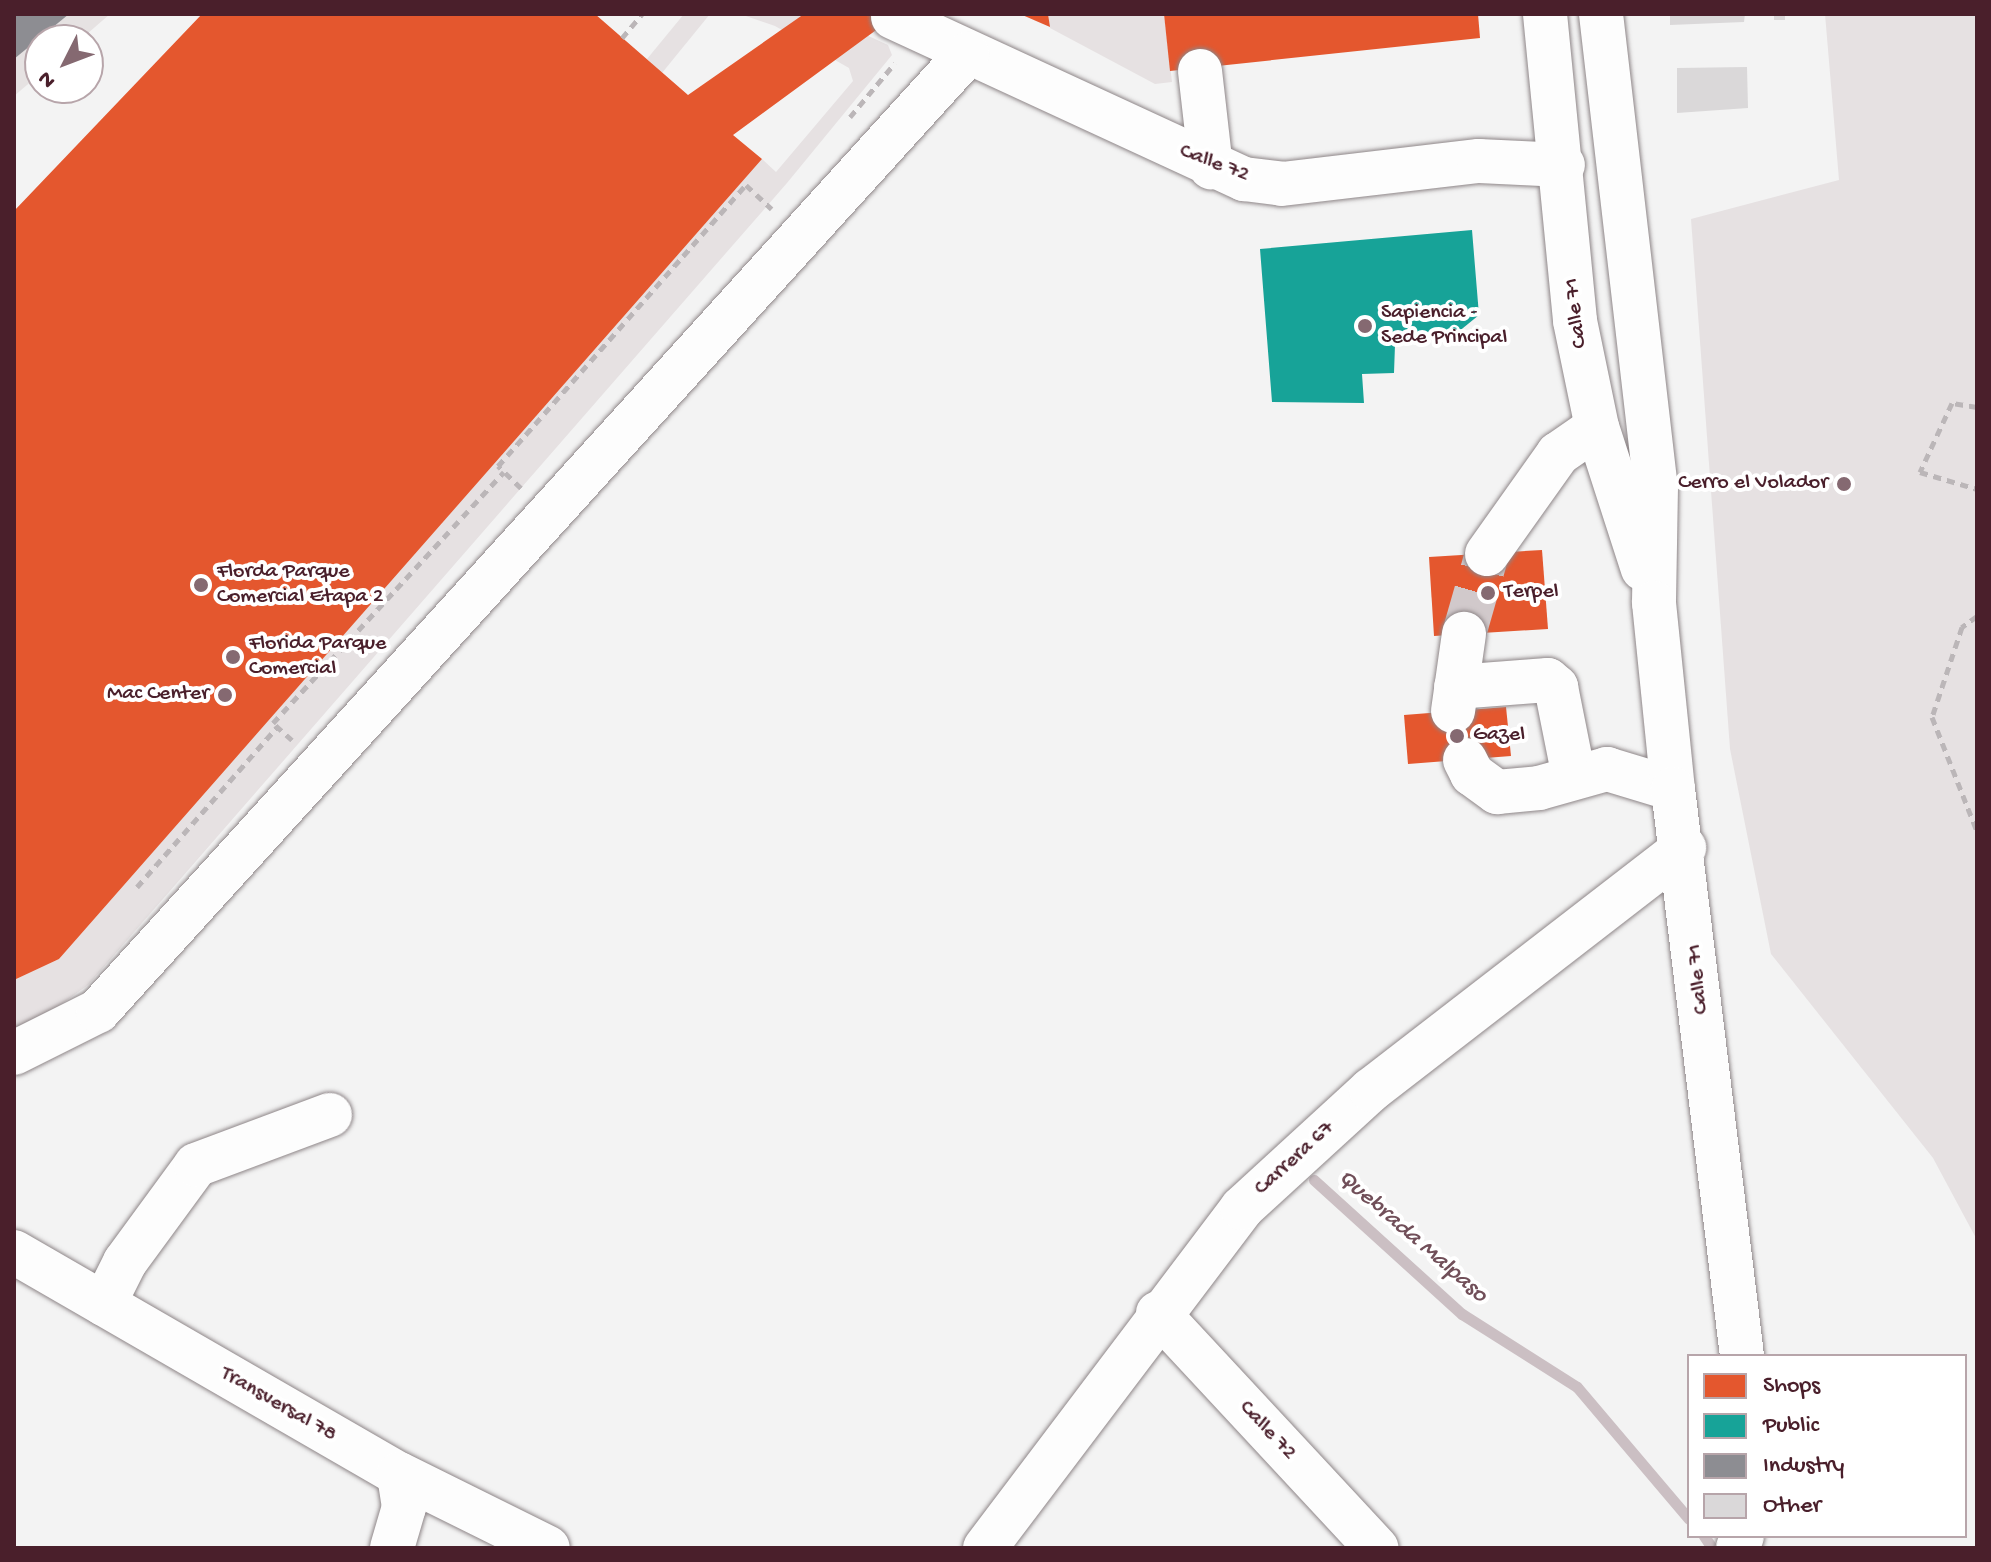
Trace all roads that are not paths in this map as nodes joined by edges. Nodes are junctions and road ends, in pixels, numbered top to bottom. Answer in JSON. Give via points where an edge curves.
{"nodes":[{"id":1,"x":1545,"y":14,"type":"edge"},
{"id":2,"x":1601,"y":14,"type":"edge"},
{"id":3,"x":893,"y":17,"type":"dead end"},
{"id":4,"x":967,"y":54,"type":"junction"},
{"id":5,"x":1200,"y":71,"type":"dead end"},
{"id":6,"x":1563,"y":165,"type":"junction"},
{"id":7,"x":1211,"y":167,"type":"junction"},
{"id":8,"x":1620,"y":197,"type":"junction"},
{"id":9,"x":1597,"y":427,"type":"junction"},
{"id":10,"x":1487,"y":554,"type":"tunnel mouth"},
{"id":11,"x":1654,"y":603,"type":"junction"},
{"id":12,"x":1464,"y":634,"type":"tunnel mouth"},
{"id":13,"x":1465,"y":760,"type":"dead end"},
{"id":14,"x":1577,"y":776,"type":"junction"},
{"id":15,"x":1673,"y":789,"type":"junction"},
{"id":16,"x":1684,"y":848,"type":"junction"},
{"id":17,"x":14,"y":1053,"type":"edge"},
{"id":18,"x":330,"y":1115,"type":"dead end"},
{"id":19,"x":14,"y":1252,"type":"edge"},
{"id":20,"x":104,"y":1304,"type":"junction"},
{"id":21,"x":1158,"y":1313,"type":"junction"},
{"id":22,"x":1742,"y":1354,"type":"edge"},
{"id":23,"x":399,"y":1474,"type":"junction"},
{"id":24,"x":392,"y":1548,"type":"edge"},
{"id":25,"x":548,"y":1548,"type":"edge"},
{"id":26,"x":985,"y":1548,"type":"edge"},
{"id":27,"x":1376,"y":1548,"type":"edge"}],
"edges":[{"from":1,"to":6,"type":"main road","name":"Calle 71"},
{"from":2,"to":8,"type":"main road","name":"Calle 71"},
{"from":3,"to":4,"type":"main road","name":"Calle 72"},
{"from":4,"to":7,"type":"main road","name":"Calle 72"},
{"from":4,"to":17,"type":"main road","via":[[98,1011]]},
{"from":5,"to":7,"type":"main road"},
{"from":6,"to":7,"type":"main road","name":"Calle 72","via":[[1479,161],[1282,184]]},
{"from":6,"to":8,"type":"main road"},
{"from":6,"to":9,"type":"main road","name":"Calle 71","via":[[1575,321]]},
{"from":8,"to":11,"type":"main road","name":"Calle 71","via":[[1656,487]]},
{"from":9,"to":10,"type":"main road","via":[[1558,454]]},
{"from":9,"to":11,"type":"main road","name":"Calle 71"},
{"from":11,"to":15,"type":"main road","name":"Calle 71"},
{"from":12,"to":14,"type":"main road","via":[[1454,699],[1548,680],[1556,687]]},
{"from":13,"to":14,"type":"main road","via":[[1472,774],[1497,792],[1539,788]]},
{"from":14,"to":15,"type":"main road","via":[[1607,769]]},
{"from":15,"to":16,"type":"main road","name":"Calle 71"},
{"from":16,"to":21,"type":"main road","name":"Carrera 67","via":[[1371,1090],[1242,1208]]},
{"from":16,"to":22,"type":"main road","name":"Calle 71"},
{"from":18,"to":20,"type":"main road","via":[[196,1165],[125,1262]]},
{"from":19,"to":20,"type":"main road","name":"Transversal 78"},
{"from":20,"to":23,"type":"main road","name":"Transversal 78"},
{"from":21,"to":26,"type":"main road","name":"Carrera 67"},
{"from":21,"to":27,"type":"main road","name":"Calle 72"},
{"from":23,"to":24,"type":"main road","via":[[404,1507]]},
{"from":23,"to":25,"type":"main road","name":"Transversal 78"}]}
